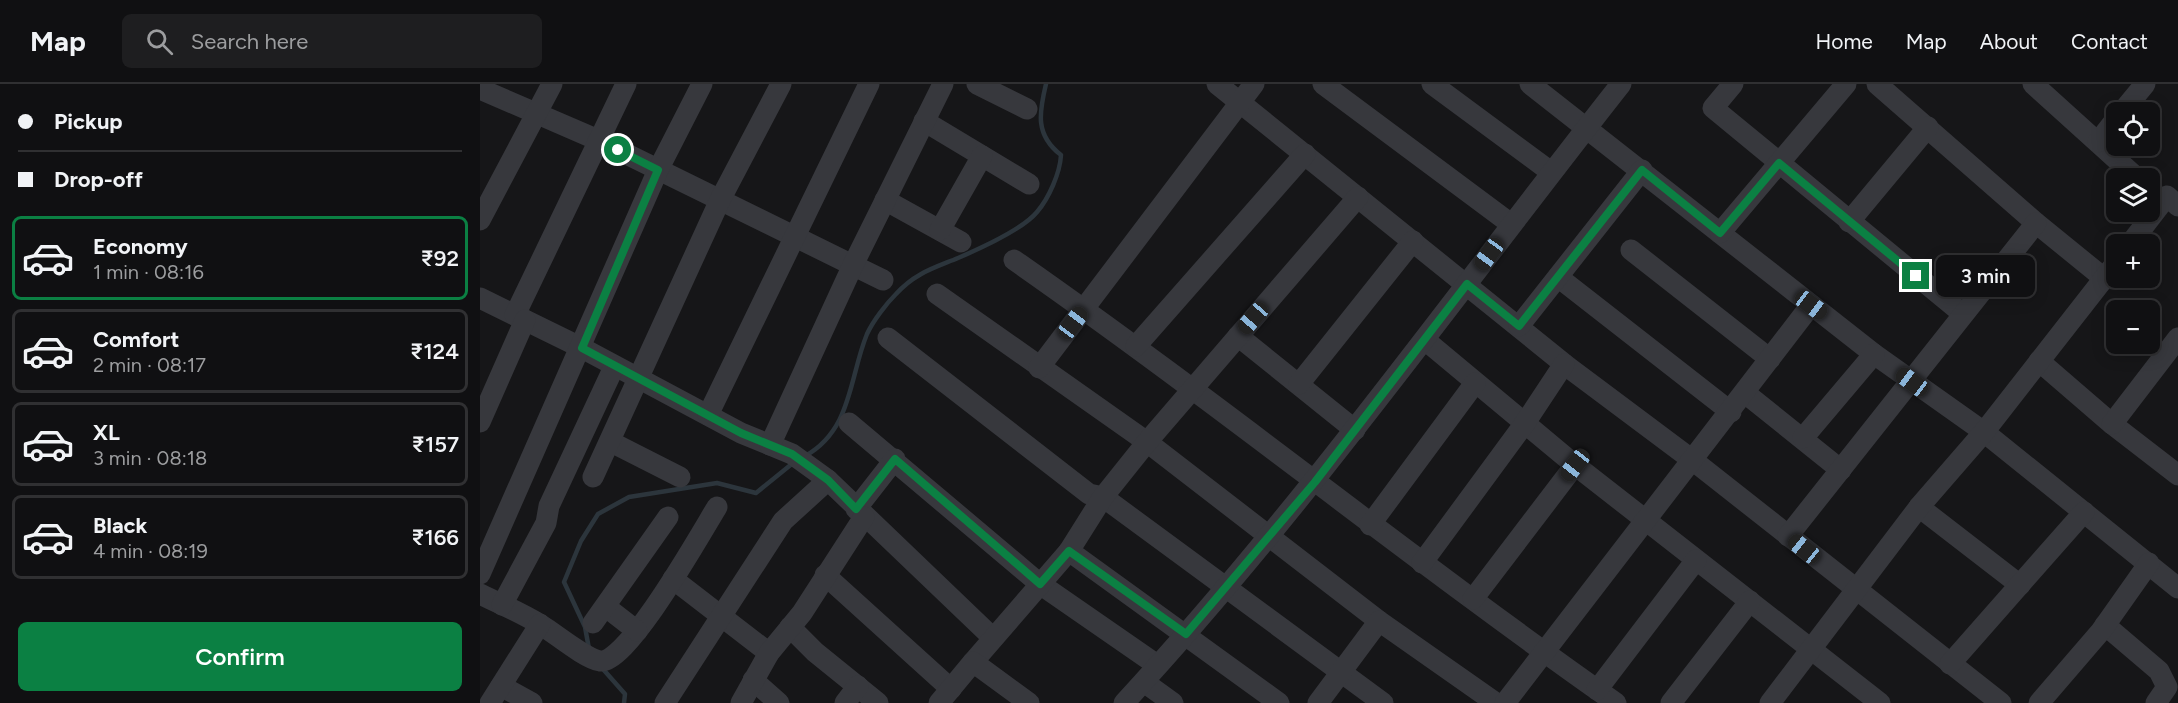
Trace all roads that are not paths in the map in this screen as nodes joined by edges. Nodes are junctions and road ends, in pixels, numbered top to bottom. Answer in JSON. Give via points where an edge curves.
{"nodes":[{"id":1,"x":552,"y":84,"type":"edge"},
{"id":2,"x":626,"y":84,"type":"edge"},
{"id":3,"x":702,"y":84,"type":"edge"},
{"id":4,"x":781,"y":84,"type":"edge"},
{"id":5,"x":869,"y":84,"type":"edge"},
{"id":6,"x":942,"y":84,"type":"edge"},
{"id":7,"x":977,"y":84,"type":"edge"},
{"id":8,"x":1217,"y":84,"type":"edge"},
{"id":9,"x":1254,"y":84,"type":"edge"},
{"id":10,"x":1323,"y":84,"type":"edge"},
{"id":11,"x":1432,"y":84,"type":"edge"},
{"id":12,"x":1530,"y":84,"type":"edge"},
{"id":13,"x":1621,"y":84,"type":"edge"},
{"id":14,"x":1733,"y":84,"type":"edge"},
{"id":15,"x":1846,"y":84,"type":"edge"},
{"id":16,"x":1877,"y":84,"type":"edge"},
{"id":17,"x":2033,"y":84,"type":"edge"},
{"id":18,"x":2145,"y":84,"type":"edge"},
{"id":19,"x":480,"y":89,"type":"edge"},
{"id":20,"x":1006,"y":90,"type":"edge"},
{"id":21,"x":1240,"y":102,"type":"junction"},
{"id":22,"x":2130,"y":102,"type":"edge"},
{"id":23,"x":1027,"y":110,"type":"dead end"},
{"id":24,"x":537,"y":114,"type":"junction"},
{"id":25,"x":924,"y":121,"type":"junction"},
{"id":26,"x":1587,"y":127,"type":"junction"},
{"id":27,"x":1928,"y":127,"type":"junction"},
{"id":28,"x":2106,"y":132,"type":"edge"},
{"id":29,"x":598,"y":140,"type":"junction"},
{"id":30,"x":2098,"y":142,"type":"junction"},
{"id":31,"x":1305,"y":153,"type":"junction"},
{"id":32,"x":982,"y":156,"type":"junction"},
{"id":33,"x":1779,"y":163,"type":"junction"},
{"id":34,"x":2126,"y":168,"type":"edge"},
{"id":35,"x":658,"y":170,"type":"junction"},
{"id":36,"x":1642,"y":170,"type":"junction"},
{"id":37,"x":1551,"y":172,"type":"junction"},
{"id":38,"x":1029,"y":184,"type":"dead end"},
{"id":39,"x":2167,"y":195,"type":"edge"},
{"id":40,"x":1358,"y":197,"type":"junction"},
{"id":41,"x":720,"y":200,"type":"junction"},
{"id":42,"x":885,"y":200,"type":"junction"},
{"id":43,"x":480,"y":220,"type":"edge"},
{"id":44,"x":1849,"y":222,"type":"junction"},
{"id":45,"x":2036,"y":223,"type":"junction"},
{"id":46,"x":1512,"y":224,"type":"junction"},
{"id":47,"x":940,"y":230,"type":"junction"},
{"id":48,"x":1720,"y":233,"type":"junction"},
{"id":49,"x":2138,"y":234,"type":"edge"},
{"id":50,"x":796,"y":238,"type":"junction"},
{"id":51,"x":1413,"y":241,"type":"junction"},
{"id":52,"x":961,"y":242,"type":"dead end"},
{"id":53,"x":1631,"y":250,"type":"dead end"},
{"id":54,"x":1014,"y":260,"type":"dead end"},
{"id":55,"x":853,"y":265,"type":"junction"},
{"id":56,"x":2106,"y":268,"type":"edge"},
{"id":57,"x":1558,"y":277,"type":"junction"},
{"id":58,"x":2106,"y":277,"type":"edge"},
{"id":59,"x":883,"y":280,"type":"dead end"},
{"id":60,"x":1467,"y":284,"type":"junction"},
{"id":61,"x":937,"y":294,"type":"dead end"},
{"id":62,"x":480,"y":298,"type":"edge"},
{"id":63,"x":1811,"y":305,"type":"junction"},
{"id":64,"x":1084,"y":309,"type":"junction"},
{"id":65,"x":1963,"y":314,"type":"junction"},
{"id":66,"x":520,"y":318,"type":"junction"},
{"id":67,"x":1519,"y":326,"type":"junction"},
{"id":68,"x":1238,"y":336,"type":"junction"},
{"id":69,"x":888,"y":338,"type":"dead end"},
{"id":70,"x":2178,"y":339,"type":"edge"},
{"id":71,"x":1425,"y":340,"type":"junction"},
{"id":72,"x":1136,"y":346,"type":"junction"},
{"id":73,"x":582,"y":348,"type":"junction"},
{"id":74,"x":1874,"y":354,"type":"junction"},
{"id":75,"x":1770,"y":358,"type":"junction"},
{"id":76,"x":2039,"y":361,"type":"junction"},
{"id":77,"x":1564,"y":364,"type":"junction"},
{"id":78,"x":614,"y":367,"type":"junction"},
{"id":79,"x":1039,"y":368,"type":"junction"},
{"id":80,"x":637,"y":380,"type":"junction"},
{"id":81,"x":1475,"y":382,"type":"junction"},
{"id":82,"x":1912,"y":382,"type":"junction"},
{"id":83,"x":1299,"y":384,"type":"junction"},
{"id":84,"x":1193,"y":388,"type":"junction"},
{"id":85,"x":1745,"y":393,"type":"junction"},
{"id":86,"x":1731,"y":412,"type":"junction"},
{"id":87,"x":708,"y":415,"type":"junction"},
{"id":88,"x":480,"y":422,"type":"edge"},
{"id":89,"x":849,"y":423,"type":"dead end"},
{"id":90,"x":1525,"y":423,"type":"junction"},
{"id":91,"x":2112,"y":424,"type":"junction"},
{"id":92,"x":1355,"y":430,"type":"junction"},
{"id":93,"x":1984,"y":432,"type":"junction"},
{"id":94,"x":1803,"y":438,"type":"junction"},
{"id":95,"x":611,"y":442,"type":"junction"},
{"id":96,"x":1147,"y":442,"type":"junction"},
{"id":97,"x":770,"y":445,"type":"junction"},
{"id":98,"x":895,"y":459,"type":"junction"},
{"id":99,"x":1692,"y":460,"type":"junction"},
{"id":100,"x":1575,"y":465,"type":"junction"},
{"id":101,"x":1841,"y":470,"type":"junction"},
{"id":102,"x":2178,"y":475,"type":"edge"},
{"id":103,"x":593,"y":477,"type":"dead end"},
{"id":104,"x":680,"y":477,"type":"dead end"},
{"id":105,"x":828,"y":480,"type":"junction"},
{"id":106,"x":1315,"y":482,"type":"junction"},
{"id":107,"x":1103,"y":497,"type":"junction"},
{"id":108,"x":717,"y":507,"type":"dead end"},
{"id":109,"x":1919,"y":507,"type":"junction"},
{"id":110,"x":860,"y":513,"type":"junction"},
{"id":111,"x":2084,"y":513,"type":"junction"},
{"id":112,"x":669,"y":517,"type":"dead end"},
{"id":113,"x":1647,"y":521,"type":"junction"},
{"id":114,"x":1370,"y":525,"type":"junction"},
{"id":115,"x":1788,"y":536,"type":"junction"},
{"id":116,"x":1269,"y":538,"type":"junction"},
{"id":117,"x":1069,"y":551,"type":"junction"},
{"id":118,"x":1696,"y":560,"type":"junction"},
{"id":119,"x":1422,"y":563,"type":"junction"},
{"id":120,"x":2149,"y":563,"type":"junction"},
{"id":121,"x":480,"y":574,"type":"edge"},
{"id":122,"x":825,"y":575,"type":"junction"},
{"id":123,"x":673,"y":579,"type":"junction"},
{"id":124,"x":1040,"y":584,"type":"junction"},
{"id":125,"x":2020,"y":585,"type":"junction"},
{"id":126,"x":1226,"y":586,"type":"junction"},
{"id":127,"x":2178,"y":588,"type":"edge"},
{"id":128,"x":1855,"y":590,"type":"junction"},
{"id":129,"x":480,"y":594,"type":"edge"},
{"id":130,"x":1473,"y":599,"type":"junction"},
{"id":131,"x":1750,"y":602,"type":"junction"},
{"id":132,"x":502,"y":605,"type":"junction"},
{"id":133,"x":721,"y":616,"type":"junction"},
{"id":134,"x":1378,"y":621,"type":"junction"},
{"id":135,"x":540,"y":624,"type":"junction"},
{"id":136,"x":2105,"y":625,"type":"junction"},
{"id":137,"x":790,"y":627,"type":"junction"},
{"id":138,"x":637,"y":631,"type":"junction"},
{"id":139,"x":1186,"y":634,"type":"junction"},
{"id":140,"x":993,"y":638,"type":"junction"},
{"id":141,"x":1811,"y":648,"type":"junction"},
{"id":142,"x":1546,"y":650,"type":"junction"},
{"id":143,"x":769,"y":653,"type":"junction"},
{"id":144,"x":973,"y":662,"type":"junction"},
{"id":145,"x":1950,"y":664,"type":"junction"},
{"id":146,"x":1341,"y":672,"type":"junction"},
{"id":147,"x":1150,"y":673,"type":"junction"},
{"id":148,"x":753,"y":680,"type":"junction"},
{"id":149,"x":858,"y":686,"type":"junction"},
{"id":150,"x":1598,"y":690,"type":"junction"},
{"id":151,"x":496,"y":695,"type":"edge"},
{"id":152,"x":945,"y":696,"type":"edge"},
{"id":153,"x":1870,"y":700,"type":"edge"},
{"id":154,"x":532,"y":703,"type":"edge"},
{"id":155,"x":665,"y":703,"type":"edge"},
{"id":156,"x":741,"y":703,"type":"edge"},
{"id":157,"x":779,"y":703,"type":"edge"},
{"id":158,"x":845,"y":703,"type":"edge"},
{"id":159,"x":878,"y":703,"type":"edge"},
{"id":160,"x":1029,"y":703,"type":"edge"},
{"id":161,"x":1124,"y":703,"type":"edge"},
{"id":162,"x":1173,"y":703,"type":"edge"},
{"id":163,"x":1279,"y":703,"type":"edge"},
{"id":164,"x":1318,"y":703,"type":"edge"},
{"id":165,"x":1383,"y":703,"type":"edge"},
{"id":166,"x":1496,"y":703,"type":"edge"},
{"id":167,"x":1505,"y":703,"type":"edge"},
{"id":168,"x":1617,"y":703,"type":"edge"},
{"id":169,"x":1671,"y":703,"type":"edge"},
{"id":170,"x":1770,"y":703,"type":"edge"},
{"id":171,"x":2001,"y":703,"type":"edge"},
{"id":172,"x":2039,"y":703,"type":"edge"},
{"id":173,"x":2156,"y":703,"type":"edge"}],
"edges":[{"from":1,"to":24,"type":"street"},
{"from":2,"to":29,"type":"street"},
{"from":3,"to":35,"type":"street"},
{"from":4,"to":41,"type":"street"},
{"from":5,"to":50,"type":"street"},
{"from":6,"to":25,"type":"street"},
{"from":7,"to":20,"type":"street"},
{"from":8,"to":21,"type":"street"},
{"from":9,"to":21,"type":"street"},
{"from":10,"to":46,"type":"street"},
{"from":11,"to":37,"type":"street"},
{"from":12,"to":26,"type":"street"},
{"from":13,"to":26,"type":"street"},
{"from":14,"to":33,"type":"street","via":[[1713,108]]},
{"from":15,"to":33,"type":"street"},
{"from":16,"to":27,"type":"street"},
{"from":17,"to":30,"type":"street"},
{"from":18,"to":22,"type":"street"},
{"from":19,"to":24,"type":"street"},
{"from":20,"to":23,"type":"street"},
{"from":21,"to":31,"type":"street"},
{"from":21,"to":64,"type":"street"},
{"from":24,"to":29,"type":"street"},
{"from":24,"to":43,"type":"street"},
{"from":25,"to":32,"type":"street"},
{"from":25,"to":42,"type":"street"},
{"from":26,"to":36,"type":"street"},
{"from":26,"to":37,"type":"street"},
{"from":27,"to":44,"type":"street"},
{"from":27,"to":45,"type":"street"},
{"from":28,"to":30,"type":"street"},
{"from":29,"to":35,"type":"street"},
{"from":29,"to":66,"type":"street"},
{"from":30,"to":34,"type":"street"},
{"from":31,"to":40,"type":"street"},
{"from":31,"to":72,"type":"street"},
{"from":32,"to":38,"type":"street"},
{"from":32,"to":47,"type":"street"},
{"from":33,"to":44,"type":"street"},
{"from":33,"to":48,"type":"street"},
{"from":35,"to":41,"type":"street"},
{"from":35,"to":73,"type":"street"},
{"from":36,"to":48,"type":"street"},
{"from":36,"to":57,"type":"street"},
{"from":37,"to":46,"type":"street"},
{"from":39,"to":49,"type":"street"},
{"from":40,"to":51,"type":"street"},
{"from":40,"to":68,"type":"street"},
{"from":41,"to":50,"type":"street"},
{"from":41,"to":80,"type":"street"},
{"from":42,"to":47,"type":"street"},
{"from":42,"to":55,"type":"street"},
{"from":44,"to":65,"type":"street"},
{"from":45,"to":56,"type":"street"},
{"from":45,"to":65,"type":"street"},
{"from":46,"to":60,"type":"street"},
{"from":47,"to":52,"type":"street"},
{"from":48,"to":63,"type":"street"},
{"from":50,"to":55,"type":"street"},
{"from":50,"to":87,"type":"street"},
{"from":51,"to":60,"type":"street"},
{"from":51,"to":83,"type":"street"},
{"from":53,"to":75,"type":"street"},
{"from":54,"to":64,"type":"street"},
{"from":55,"to":59,"type":"street"},
{"from":55,"to":97,"type":"street"},
{"from":57,"to":67,"type":"street"},
{"from":57,"to":86,"type":"street"},
{"from":58,"to":76,"type":"street"},
{"from":60,"to":67,"type":"street"},
{"from":60,"to":71,"type":"street"},
{"from":61,"to":79,"type":"street"},
{"from":62,"to":66,"type":"street"},
{"from":63,"to":74,"type":"street"},
{"from":63,"to":75,"type":"street"},
{"from":64,"to":72,"type":"street"},
{"from":64,"to":79,"type":"street"},
{"from":65,"to":82,"type":"street"},
{"from":66,"to":73,"type":"street"},
{"from":66,"to":88,"type":"street"},
{"from":67,"to":77,"type":"street"},
{"from":68,"to":83,"type":"street"},
{"from":68,"to":84,"type":"street"},
{"from":69,"to":107,"type":"street","via":[[1089,494]]},
{"from":70,"to":91,"type":"street"},
{"from":71,"to":81,"type":"street"},
{"from":71,"to":92,"type":"street"},
{"from":72,"to":84,"type":"street"},
{"from":73,"to":78,"type":"street"},
{"from":73,"to":121,"type":"street"},
{"from":74,"to":82,"type":"street"},
{"from":74,"to":94,"type":"street"},
{"from":75,"to":85,"type":"street"},
{"from":76,"to":91,"type":"street"},
{"from":76,"to":93,"type":"street"},
{"from":77,"to":90,"type":"street"},
{"from":77,"to":99,"type":"street"},
{"from":78,"to":80,"type":"street"},
{"from":78,"to":132,"type":"street","via":[[549,506],[541,534]]},
{"from":79,"to":96,"type":"street"},
{"from":80,"to":87,"type":"street"},
{"from":80,"to":95,"type":"street"},
{"from":81,"to":90,"type":"street"},
{"from":81,"to":114,"type":"street"},
{"from":82,"to":93,"type":"street"},
{"from":82,"to":101,"type":"street"},
{"from":83,"to":92,"type":"street"},
{"from":84,"to":96,"type":"street"},
{"from":84,"to":106,"type":"street"},
{"from":85,"to":86,"type":"street"},
{"from":85,"to":94,"type":"street"},
{"from":86,"to":99,"type":"street"},
{"from":87,"to":97,"type":"street"},
{"from":89,"to":98,"type":"street"},
{"from":90,"to":100,"type":"street"},
{"from":90,"to":119,"type":"street"},
{"from":91,"to":102,"type":"street"},
{"from":92,"to":106,"type":"street"},
{"from":93,"to":109,"type":"street"},
{"from":93,"to":111,"type":"street"},
{"from":94,"to":101,"type":"street"},
{"from":95,"to":103,"type":"street"},
{"from":95,"to":104,"type":"street"},
{"from":96,"to":107,"type":"street"},
{"from":96,"to":116,"type":"street"},
{"from":97,"to":105,"type":"street"},
{"from":98,"to":110,"type":"street"},
{"from":98,"to":124,"type":"street"},
{"from":99,"to":113,"type":"street"},
{"from":99,"to":115,"type":"street"},
{"from":100,"to":113,"type":"street"},
{"from":100,"to":130,"type":"street"},
{"from":101,"to":115,"type":"street"},
{"from":105,"to":110,"type":"street"},
{"from":105,"to":133,"type":"street","via":[[783,521]]},
{"from":106,"to":114,"type":"street"},
{"from":106,"to":116,"type":"street"},
{"from":107,"to":117,"type":"street"},
{"from":107,"to":126,"type":"street"},
{"from":108,"to":123,"type":"street"},
{"from":109,"to":125,"type":"street"},
{"from":109,"to":128,"type":"street"},
{"from":110,"to":122,"type":"street"},
{"from":110,"to":140,"type":"street"},
{"from":111,"to":120,"type":"street"},
{"from":111,"to":125,"type":"street"},
{"from":112,"to":138,"type":"street","via":[[599,615]]},
{"from":113,"to":118,"type":"street"},
{"from":113,"to":142,"type":"street"},
{"from":114,"to":119,"type":"street"},
{"from":115,"to":128,"type":"street"},
{"from":116,"to":126,"type":"street"},
{"from":116,"to":134,"type":"street"},
{"from":117,"to":124,"type":"street"},
{"from":117,"to":139,"type":"street"},
{"from":118,"to":131,"type":"street"},
{"from":118,"to":150,"type":"street"},
{"from":119,"to":130,"type":"street"},
{"from":120,"to":127,"type":"street"},
{"from":120,"to":136,"type":"street"},
{"from":122,"to":137,"type":"street"},
{"from":122,"to":152,"type":"street"},
{"from":123,"to":133,"type":"street"},
{"from":123,"to":138,"type":"street"},
{"from":124,"to":140,"type":"street"},
{"from":124,"to":147,"type":"street"},
{"from":125,"to":145,"type":"street"},
{"from":126,"to":139,"type":"street"},
{"from":126,"to":146,"type":"street"},
{"from":128,"to":141,"type":"street"},
{"from":128,"to":145,"type":"street"},
{"from":129,"to":132,"type":"street"},
{"from":130,"to":142,"type":"street"},
{"from":131,"to":141,"type":"street"},
{"from":131,"to":169,"type":"street"},
{"from":132,"to":135,"type":"street"},
{"from":133,"to":143,"type":"street"},
{"from":133,"to":155,"type":"street"},
{"from":134,"to":146,"type":"street"},
{"from":134,"to":166,"type":"street"},
{"from":135,"to":138,"type":"street","via":[[600,658],[631,641]]},
{"from":135,"to":151,"type":"street"},
{"from":136,"to":172,"type":"street"},
{"from":136,"to":173,"type":"street","via":[[2159,671],[2167,687]]},
{"from":137,"to":143,"type":"street"},
{"from":137,"to":149,"type":"street"},
{"from":139,"to":147,"type":"street"},
{"from":139,"to":163,"type":"street"},
{"from":140,"to":144,"type":"street"},
{"from":141,"to":153,"type":"street"},
{"from":141,"to":170,"type":"street"},
{"from":142,"to":150,"type":"street"},
{"from":142,"to":167,"type":"street"},
{"from":143,"to":148,"type":"street"},
{"from":144,"to":152,"type":"street"},
{"from":144,"to":160,"type":"street"},
{"from":145,"to":171,"type":"street"},
{"from":146,"to":164,"type":"street"},
{"from":146,"to":165,"type":"street"},
{"from":147,"to":161,"type":"street"},
{"from":147,"to":162,"type":"street"},
{"from":148,"to":156,"type":"street"},
{"from":148,"to":157,"type":"street"},
{"from":149,"to":158,"type":"street"},
{"from":149,"to":159,"type":"street"},
{"from":150,"to":168,"type":"street"},
{"from":151,"to":154,"type":"street"}]}
